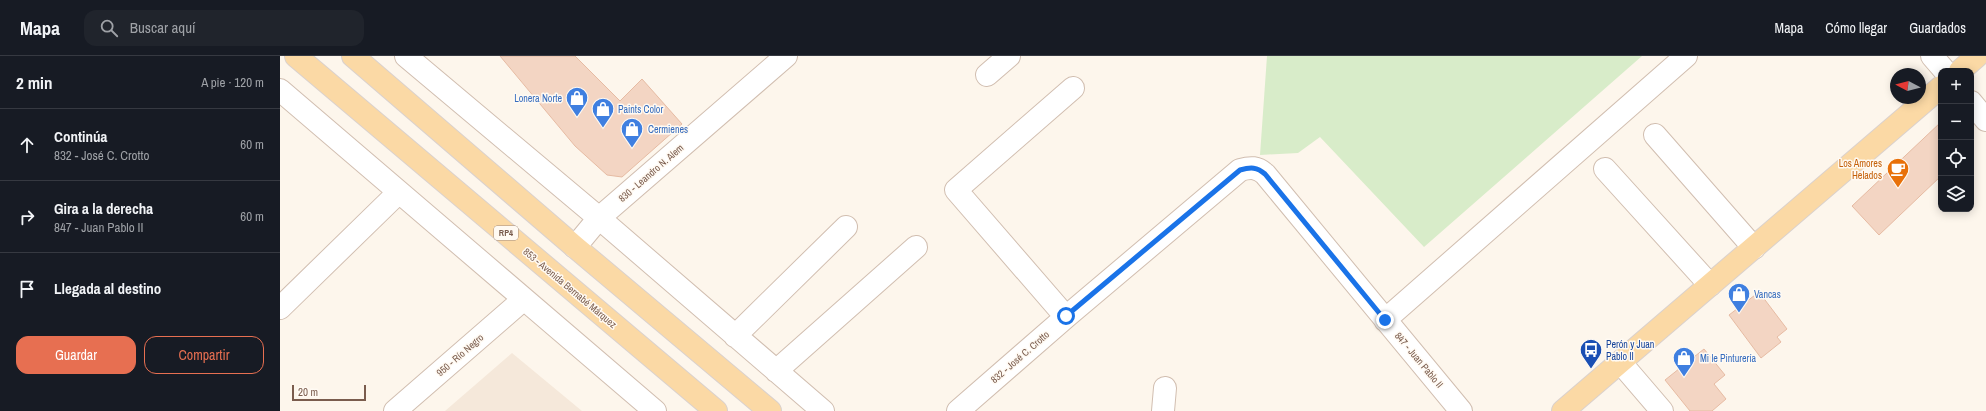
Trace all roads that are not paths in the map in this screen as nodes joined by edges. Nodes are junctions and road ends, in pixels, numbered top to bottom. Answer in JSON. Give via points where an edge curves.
{"nodes":[{"id":1,"x":296,"y":56,"type":"edge"},
{"id":2,"x":353,"y":56,"type":"edge"},
{"id":3,"x":406,"y":56,"type":"edge"},
{"id":4,"x":786,"y":56,"type":"edge"},
{"id":5,"x":1009,"y":56,"type":"edge"},
{"id":6,"x":1686,"y":56,"type":"edge"},
{"id":7,"x":1932,"y":56,"type":"edge"},
{"id":8,"x":1977,"y":56,"type":"edge"},
{"id":9,"x":1942,"y":68,"type":"edge"},
{"id":10,"x":1963,"y":68,"type":"edge"},
{"id":11,"x":987,"y":75,"type":"dead end"},
{"id":12,"x":1073,"y":88,"type":"dead end"},
{"id":13,"x":280,"y":90,"type":"edge"},
{"id":14,"x":1938,"y":90,"type":"edge"},
{"id":15,"x":1973,"y":104,"type":"edge"},
{"id":16,"x":1986,"y":120,"type":"edge"},
{"id":17,"x":1655,"y":135,"type":"dead end"},
{"id":18,"x":1250,"y":167,"type":"joint"},
{"id":19,"x":1605,"y":169,"type":"dead end"},
{"id":20,"x":399,"y":192,"type":"junction"},
{"id":21,"x":599,"y":218,"type":"junction"},
{"id":22,"x":846,"y":227,"type":"dead end"},
{"id":23,"x":575,"y":247,"type":"junction"},
{"id":24,"x":916,"y":247,"type":"dead end"},
{"id":25,"x":1754,"y":248,"type":"junction"},
{"id":26,"x":1710,"y":285,"type":"junction"},
{"id":27,"x":524,"y":299,"type":"junction"},
{"id":28,"x":280,"y":308,"type":"edge"},
{"id":29,"x":1066,"y":316,"type":"junction"},
{"id":30,"x":1385,"y":320,"type":"junction"},
{"id":31,"x":735,"y":336,"type":"junction"},
{"id":32,"x":1620,"y":362,"type":"junction"},
{"id":33,"x":776,"y":371,"type":"junction"},
{"id":34,"x":684,"y":384,"type":"junction"},
{"id":35,"x":1165,"y":388,"type":"dead end"},
{"id":36,"x":395,"y":411,"type":"edge"},
{"id":37,"x":655,"y":411,"type":"edge"},
{"id":38,"x":693,"y":411,"type":"edge"},
{"id":39,"x":716,"y":411,"type":"edge"},
{"id":40,"x":770,"y":411,"type":"edge"},
{"id":41,"x":823,"y":411,"type":"edge"},
{"id":42,"x":958,"y":411,"type":"edge"},
{"id":43,"x":1164,"y":411,"type":"edge"},
{"id":44,"x":1461,"y":411,"type":"edge"},
{"id":45,"x":1563,"y":411,"type":"edge"},
{"id":46,"x":1662,"y":411,"type":"edge"}],
"edges":[{"from":1,"to":34,"type":"main road","name":"853 - Avenida Bernabé Márquez","number":"RP4"},
{"from":2,"to":23,"type":"main road"},
{"from":3,"to":21,"type":"street"},
{"from":4,"to":21,"type":"street","name":"830 - Leandro N. Alem"},
{"from":5,"to":11,"type":"street"},
{"from":6,"to":30,"type":"street"},
{"from":7,"to":9,"type":"street"},
{"from":8,"to":10,"type":"main road"},
{"from":12,"to":29,"type":"street","via":[[956,190]]},
{"from":13,"to":20,"type":"street"},
{"from":14,"to":25,"type":"main road"},
{"from":15,"to":16,"type":"street"},
{"from":17,"to":25,"type":"street"},
{"from":18,"to":29,"type":"street","name":"832 - José C. Crotto","via":[[1240,170]]},
{"from":18,"to":30,"type":"street","name":"847 - Juan Pablo II","via":[[1265,174]]},
{"from":19,"to":26,"type":"street"},
{"from":20,"to":27,"type":"street"},
{"from":20,"to":28,"type":"street"},
{"from":21,"to":23,"type":"street","name":"830 - Leandro N. Alem"},
{"from":21,"to":31,"type":"street"},
{"from":22,"to":31,"type":"street"},
{"from":23,"to":40,"type":"main road"},
{"from":24,"to":33,"type":"street"},
{"from":25,"to":26,"type":"main road"},
{"from":26,"to":32,"type":"main road"},
{"from":27,"to":36,"type":"street","name":"950 - Río Negro"},
{"from":27,"to":37,"type":"street"},
{"from":29,"to":42,"type":"street","name":"832 - José C. Crotto"},
{"from":30,"to":44,"type":"street","name":"847 - Juan Pablo II"},
{"from":31,"to":33,"type":"street"},
{"from":32,"to":45,"type":"main road"},
{"from":32,"to":46,"type":"street"},
{"from":33,"to":41,"type":"street"},
{"from":34,"to":38,"type":"main road"},
{"from":34,"to":39,"type":"main road","name":"853 - Avenida Bernabé Márquez","number":"RP4"},
{"from":35,"to":43,"type":"street"}]}
